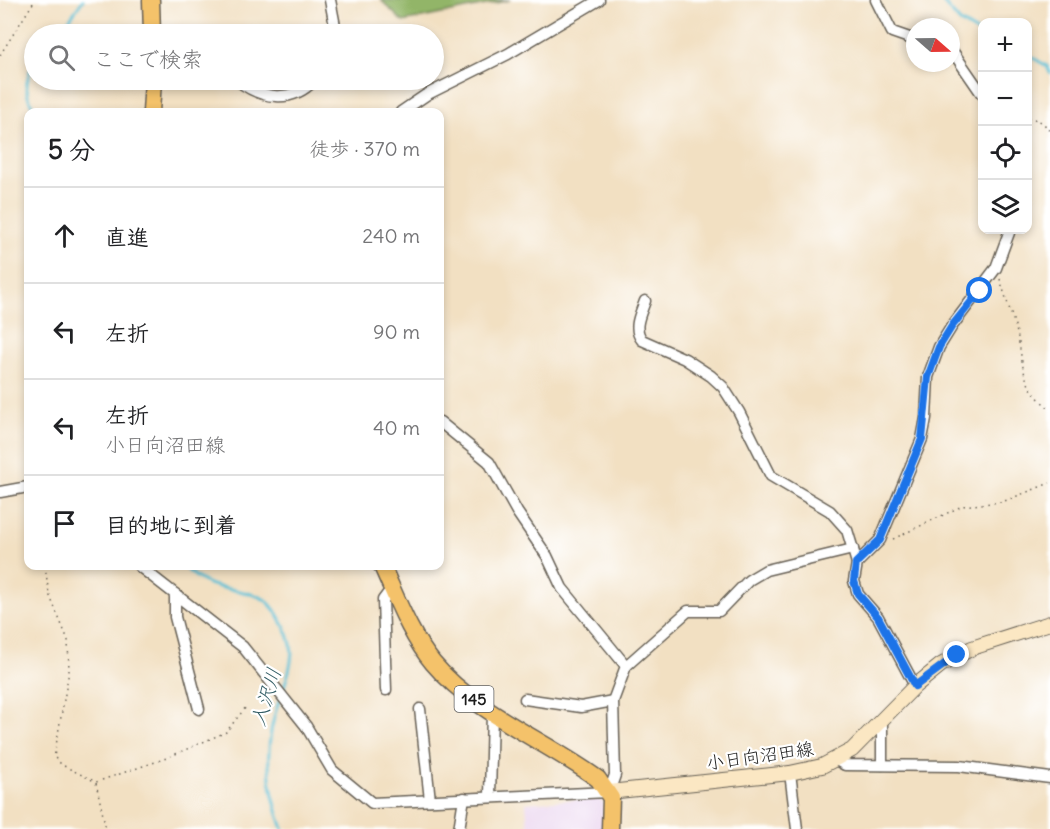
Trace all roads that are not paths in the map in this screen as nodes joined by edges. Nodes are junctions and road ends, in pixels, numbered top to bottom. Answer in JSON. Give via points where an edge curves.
{"nodes":[{"id":1,"x":151,"y":0,"type":"edge"},
{"id":2,"x":330,"y":0,"type":"edge"},
{"id":3,"x":599,"y":0,"type":"edge"},
{"id":4,"x":876,"y":0,"type":"edge"},
{"id":5,"x":152,"y":24,"type":"edge"},
{"id":6,"x":335,"y":24,"type":"edge"},
{"id":7,"x":906,"y":37,"type":"edge"},
{"id":8,"x":960,"y":62,"type":"edge"},
{"id":9,"x":444,"y":86,"type":"edge"},
{"id":10,"x":978,"y":88,"type":"edge"},
{"id":11,"x":152,"y":90,"type":"edge"},
{"id":12,"x":256,"y":90,"type":"edge"},
{"id":13,"x":298,"y":90,"type":"edge"},
{"id":14,"x":436,"y":90,"type":"edge"},
{"id":15,"x":151,"y":108,"type":"edge"},
{"id":16,"x":407,"y":108,"type":"edge"},
{"id":17,"x":1009,"y":234,"type":"edge"},
{"id":18,"x":645,"y":300,"type":"dead end"},
{"id":19,"x":444,"y":425,"type":"edge"},
{"id":20,"x":24,"y":488,"type":"edge"},
{"id":21,"x":0,"y":492,"type":"edge"},
{"id":22,"x":853,"y":549,"type":"junction"},
{"id":23,"x":856,"y":563,"type":"junction"},
{"id":24,"x":144,"y":570,"type":"edge"},
{"id":25,"x":384,"y":570,"type":"edge"},
{"id":26,"x":392,"y":588,"type":"junction"},
{"id":27,"x":175,"y":594,"type":"junction"},
{"id":28,"x":1050,"y":623,"type":"edge"},
{"id":29,"x":626,"y":666,"type":"junction"},
{"id":30,"x":915,"y":686,"type":"junction"},
{"id":31,"x":386,"y":690,"type":"dead end"},
{"id":32,"x":525,"y":699,"type":"dead end"},
{"id":33,"x":613,"y":701,"type":"junction"},
{"id":34,"x":199,"y":709,"type":"dead end"},
{"id":35,"x":420,"y":709,"type":"dead end"},
{"id":36,"x":492,"y":711,"type":"junction"},
{"id":37,"x":882,"y":722,"type":"junction"},
{"id":38,"x":836,"y":760,"type":"junction"},
{"id":39,"x":882,"y":765,"type":"junction"},
{"id":40,"x":790,"y":773,"type":"junction"},
{"id":41,"x":1050,"y":778,"type":"edge"},
{"id":42,"x":609,"y":792,"type":"junction"},
{"id":43,"x":490,"y":797,"type":"junction"},
{"id":44,"x":464,"y":798,"type":"junction"},
{"id":45,"x":430,"y":800,"type":"junction"},
{"id":46,"x":459,"y":829,"type":"edge"},
{"id":47,"x":610,"y":829,"type":"edge"},
{"id":48,"x":797,"y":829,"type":"edge"}],
"edges":[{"from":1,"to":5,"type":"highway"},
{"from":2,"to":6,"type":"street"},
{"from":3,"to":9,"type":"street","via":[[508,54]]},
{"from":4,"to":7,"type":"street","via":[[892,32]]},
{"from":8,"to":10,"type":"street"},
{"from":11,"to":15,"type":"highway"},
{"from":12,"to":13,"type":"street","via":[[269,97]]},
{"from":14,"to":16,"type":"street"},
{"from":17,"to":23,"type":"street","via":[[996,268],[939,347],[928,377],[922,439],[880,540]]},
{"from":18,"to":22,"type":"street","via":[[637,326],[642,340],[685,359],[723,387],[771,476],[830,511],[847,530]]},
{"from":19,"to":29,"type":"street","via":[[489,462],[547,556],[562,588]]},
{"from":20,"to":21,"type":"street"},
{"from":22,"to":23,"type":"street"},
{"from":22,"to":29,"type":"street","via":[[766,570],[749,580],[719,611],[687,611]]},
{"from":23,"to":30,"type":"street","via":[[854,581],[858,594],[878,617]]},
{"from":24,"to":27,"type":"street"},
{"from":25,"to":26,"type":"highway","number":"145"},
{"from":26,"to":31,"type":"street","via":[[383,600]]},
{"from":26,"to":36,"type":"highway","number":"145","via":[[410,628],[434,663],[460,691]]},
{"from":27,"to":34,"type":"street","via":[[175,617]]},
{"from":27,"to":45,"type":"street","via":[[243,647],[306,726],[332,770],[372,803]]},
{"from":28,"to":30,"type":"main road","name":"小日向沼田線","via":[[972,648],[941,665]]},
{"from":29,"to":33,"type":"street"},
{"from":30,"to":37,"type":"main road","name":"小日向沼田線"},
{"from":32,"to":33,"type":"street","via":[[580,707]]},
{"from":33,"to":42,"type":"street","via":[[615,775]]},
{"from":35,"to":45,"type":"street"},
{"from":36,"to":42,"type":"highway","number":"145","via":[[588,772]]},
{"from":36,"to":43,"type":"street"},
{"from":37,"to":38,"type":"main road","name":"小日向沼田線"},
{"from":37,"to":39,"type":"street"},
{"from":38,"to":39,"type":"street","via":[[845,765]]},
{"from":38,"to":40,"type":"main road","name":"小日向沼田線"},
{"from":39,"to":41,"type":"street","via":[[959,766]]},
{"from":40,"to":42,"type":"main road","name":"小日向沼田線"},
{"from":40,"to":48,"type":"street"},
{"from":42,"to":43,"type":"street"},
{"from":42,"to":47,"type":"highway"},
{"from":43,"to":44,"type":"street"},
{"from":44,"to":45,"type":"street"},
{"from":44,"to":46,"type":"street"}]}
